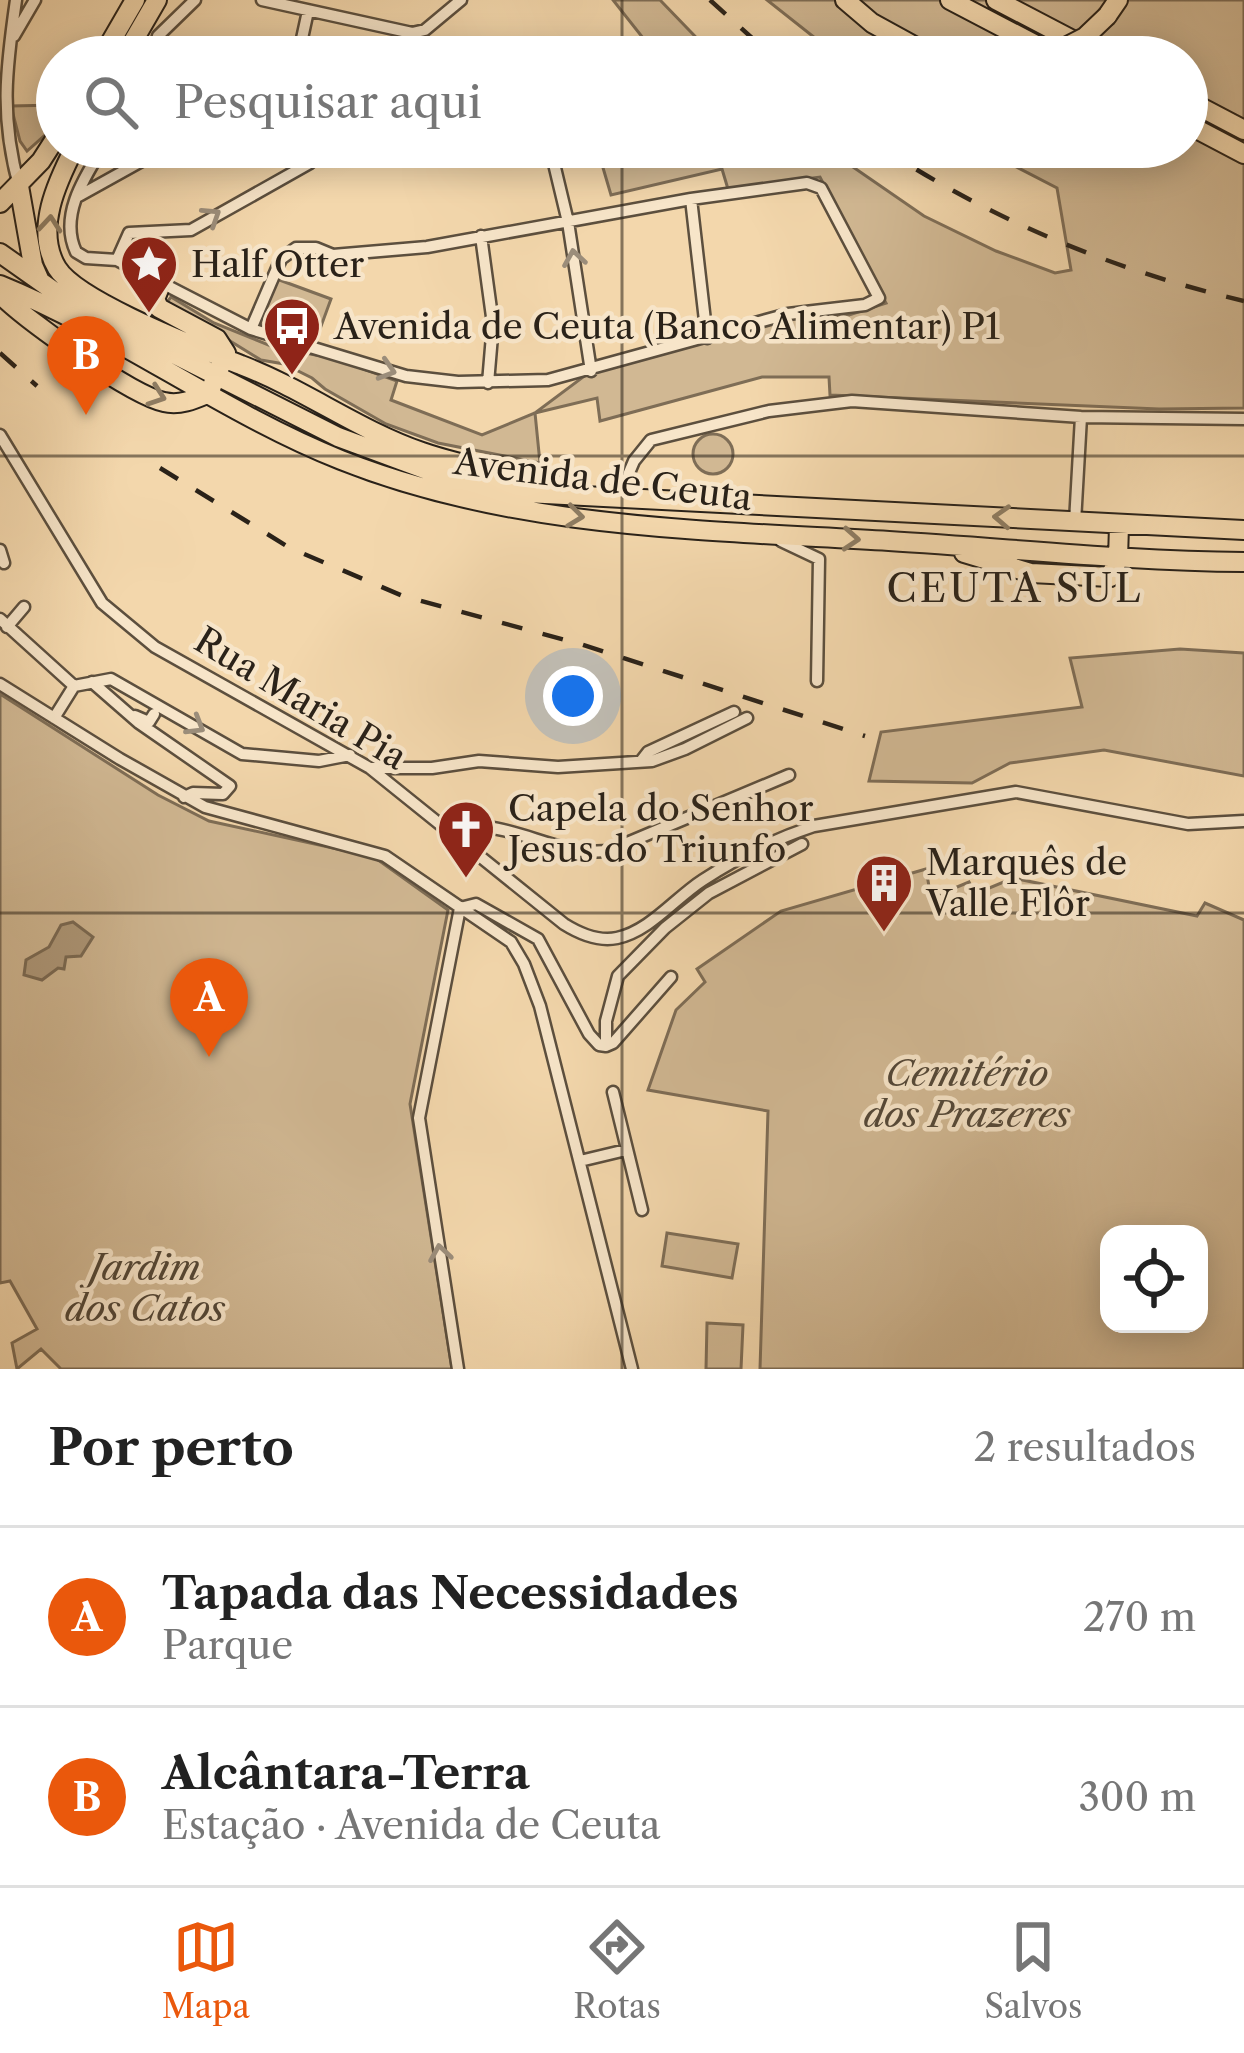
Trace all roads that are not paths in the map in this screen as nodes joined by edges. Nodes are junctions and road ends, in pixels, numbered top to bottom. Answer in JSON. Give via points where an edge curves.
{"nodes":[{"id":1,"x":16,"y":0,"type":"edge"},
{"id":2,"x":35,"y":0,"type":"edge"},
{"id":3,"x":135,"y":0,"type":"edge"},
{"id":4,"x":157,"y":0,"type":"edge"},
{"id":5,"x":195,"y":0,"type":"edge"},
{"id":6,"x":262,"y":0,"type":"edge"},
{"id":7,"x":326,"y":0,"type":"edge"},
{"id":8,"x":445,"y":0,"type":"edge"},
{"id":9,"x":460,"y":0,"type":"edge"},
{"id":10,"x":845,"y":0,"type":"edge"},
{"id":11,"x":950,"y":0,"type":"edge"},
{"id":12,"x":996,"y":0,"type":"edge"},
{"id":13,"x":1113,"y":8,"type":"edge"},
{"id":14,"x":308,"y":11,"type":"junction"},
{"id":15,"x":322,"y":14,"type":"junction"},
{"id":16,"x":441,"y":18,"type":"junction"},
{"id":17,"x":114,"y":36,"type":"edge"},
{"id":18,"x":136,"y":36,"type":"edge"},
{"id":19,"x":158,"y":36,"type":"edge"},
{"id":20,"x":303,"y":36,"type":"edge"},
{"id":21,"x":897,"y":36,"type":"edge"},
{"id":22,"x":1019,"y":36,"type":"edge"},
{"id":23,"x":1065,"y":36,"type":"edge"},
{"id":24,"x":1085,"y":36,"type":"edge"},
{"id":25,"x":8,"y":50,"type":"junction"},
{"id":26,"x":1208,"y":111,"type":"edge"},
{"id":27,"x":1244,"y":130,"type":"edge"},
{"id":28,"x":1208,"y":135,"type":"edge"},
{"id":29,"x":1244,"y":154,"type":"edge"},
{"id":30,"x":36,"y":166,"type":"edge"},
{"id":31,"x":65,"y":168,"type":"edge"},
{"id":32,"x":92,"y":168,"type":"edge"},
{"id":33,"x":129,"y":168,"type":"edge"},
{"id":34,"x":301,"y":168,"type":"edge"},
{"id":35,"x":555,"y":168,"type":"edge"},
{"id":36,"x":19,"y":185,"type":"junction"},
{"id":37,"x":77,"y":197,"type":"junction"},
{"id":38,"x":691,"y":199,"type":"junction"},
{"id":39,"x":0,"y":203,"type":"edge"},
{"id":40,"x":568,"y":222,"type":"junction"},
{"id":41,"x":481,"y":236,"type":"junction"},
{"id":42,"x":0,"y":253,"type":"edge"},
{"id":43,"x":118,"y":260,"type":"junction"},
{"id":44,"x":40,"y":281,"type":"junction"},
{"id":45,"x":162,"y":282,"type":"junction"},
{"id":46,"x":0,"y":290,"type":"edge"},
{"id":47,"x":250,"y":329,"type":"junction"},
{"id":48,"x":706,"y":338,"type":"junction"},
{"id":49,"x":208,"y":367,"type":"junction"},
{"id":50,"x":591,"y":371,"type":"junction"},
{"id":51,"x":488,"y":383,"type":"junction"},
{"id":52,"x":1081,"y":416,"type":"junction"},
{"id":53,"x":1244,"y":419,"type":"edge"},
{"id":54,"x":0,"y":435,"type":"edge"},
{"id":55,"x":604,"y":497,"type":"junction"},
{"id":56,"x":1075,"y":522,"type":"junction"},
{"id":57,"x":1119,"y":525,"type":"junction"},
{"id":58,"x":1180,"y":527,"type":"junction"},
{"id":59,"x":1244,"y":530,"type":"edge"},
{"id":60,"x":766,"y":533,"type":"junction"},
{"id":61,"x":0,"y":550,"type":"edge"},
{"id":62,"x":1118,"y":560,"type":"junction"},
{"id":63,"x":1178,"y":561,"type":"junction"},
{"id":64,"x":1244,"y":562,"type":"edge"},
{"id":65,"x":4,"y":563,"type":"dead end"},
{"id":66,"x":24,"y":607,"type":"dead end"},
{"id":67,"x":3,"y":623,"type":"edge"},
{"id":68,"x":817,"y":681,"type":"dead end"},
{"id":69,"x":92,"y":682,"type":"junction"},
{"id":70,"x":0,"y":684,"type":"edge"},
{"id":71,"x":74,"y":686,"type":"junction"},
{"id":72,"x":127,"y":712,"type":"junction"},
{"id":73,"x":734,"y":712,"type":"dead end"},
{"id":74,"x":154,"y":714,"type":"dead end"},
{"id":75,"x":54,"y":718,"type":"junction"},
{"id":76,"x":747,"y":718,"type":"dead end"},
{"id":77,"x":350,"y":755,"type":"junction"},
{"id":78,"x":641,"y":760,"type":"junction"},
{"id":79,"x":370,"y":768,"type":"junction"},
{"id":80,"x":789,"y":775,"type":"dead end"},
{"id":81,"x":184,"y":797,"type":"junction"},
{"id":82,"x":1244,"y":821,"type":"edge"},
{"id":83,"x":464,"y":842,"type":"junction"},
{"id":84,"x":802,"y":844,"type":"dead end"},
{"id":85,"x":460,"y":908,"type":"junction"},
{"id":86,"x":670,"y":977,"type":"dead end"},
{"id":87,"x":606,"y":1046,"type":"junction"},
{"id":88,"x":613,"y":1093,"type":"dead end"},
{"id":89,"x":626,"y":1150,"type":"junction"},
{"id":90,"x":580,"y":1161,"type":"junction"},
{"id":91,"x":642,"y":1210,"type":"dead end"},
{"id":92,"x":458,"y":1369,"type":"edge"},
{"id":93,"x":632,"y":1369,"type":"edge"}],
"edges":[{"from":1,"to":25,"type":"street"},
{"from":2,"to":25,"type":"street"},
{"from":3,"to":17,"type":"highway"},
{"from":4,"to":18,"type":"highway"},
{"from":5,"to":19,"type":"street"},
{"from":6,"to":14,"type":"street"},
{"from":7,"to":15,"type":"street"},
{"from":8,"to":16,"type":"street"},
{"from":9,"to":16,"type":"street"},
{"from":10,"to":21,"type":"highway"},
{"from":11,"to":22,"type":"highway"},
{"from":12,"to":23,"type":"highway"},
{"from":13,"to":24,"type":"highway","bridge":true},
{"from":14,"to":15,"type":"street"},
{"from":14,"to":20,"type":"street"},
{"from":15,"to":16,"type":"street","via":[[412,33]]},
{"from":25,"to":36,"type":"street","via":[[5,117]]},
{"from":26,"to":27,"type":"highway"},
{"from":28,"to":29,"type":"highway"},
{"from":30,"to":36,"type":"highway"},
{"from":49,"to":31,"type":"highway","one_way":true,"via":[[56,266],[47,227]]},
{"from":32,"to":37,"type":"street"},
{"from":33,"to":37,"type":"street"},
{"from":43,"to":34,"type":"street","one_way":true,"via":[[129,233],[191,230]]},
{"from":35,"to":40,"type":"street"},
{"from":36,"to":39,"type":"highway"},
{"from":36,"to":44,"type":"highway"},
{"from":37,"to":43,"type":"street","via":[[73,248]]},
{"from":38,"to":40,"type":"street"},
{"from":38,"to":48,"type":"street"},
{"from":38,"to":48,"type":"street","via":[[815,183],[876,288],[877,301],[788,314]]},
{"from":40,"to":41,"type":"street"},
{"from":50,"to":40,"type":"street","one_way":true},
{"from":41,"to":47,"type":"street","via":[[364,253],[296,248],[281,259]]},
{"from":41,"to":51,"type":"street","via":[[493,324]]},
{"from":42,"to":44,"type":"highway","name":"Avenida de Ceuta"},
{"from":43,"to":45,"type":"street"},
{"from":44,"to":49,"type":"highway","name":"Avenida de Ceuta"},
{"from":45,"to":47,"type":"street"},
{"from":45,"to":49,"type":"highway","via":[[158,308]]},
{"from":46,"to":49,"type":"highway","name":"Avenida de Ceuta"},
{"from":46,"to":49,"type":"highway","one_way":true,"via":[[37,326],[153,398],[175,404]]},
{"from":47,"to":51,"type":"street","one_way":true,"via":[[406,376]]},
{"from":48,"to":50,"type":"street"},
{"from":49,"to":55,"type":"highway","name":"Avenida de Ceuta","via":[[338,437],[432,473],[526,494]]},
{"from":49,"to":60,"type":"highway","name":"Avenida de Ceuta","one_way":true,"via":[[339,459],[446,494],[641,525]]},
{"from":50,"to":51,"type":"street"},
{"from":52,"to":53,"type":"street"},
{"from":52,"to":55,"type":"street","via":[[852,401],[769,410],[651,440],[625,482]]},
{"from":52,"to":56,"type":"street"},
{"from":54,"to":77,"type":"street","name":"Rua Maria Pia","via":[[102,603],[155,647]]},
{"from":56,"to":55,"type":"highway","name":"Avenida de Ceuta","one_way":true},
{"from":56,"to":57,"type":"highway","name":"Avenida de Ceuta"},
{"from":57,"to":58,"type":"highway","name":"Avenida de Ceuta"},
{"from":57,"to":62,"type":"highway"},
{"from":58,"to":59,"type":"highway","name":"Avenida de Ceuta"},
{"from":58,"to":63,"type":"highway"},
{"from":60,"to":62,"type":"highway","name":"Avenida de Ceuta","one_way":true,"via":[[936,544],[1051,575],[1110,577]]},
{"from":60,"to":68,"type":"street","via":[[819,559]]},
{"from":61,"to":65,"type":"street"},
{"from":62,"to":63,"type":"highway"},
{"from":63,"to":64,"type":"highway"},
{"from":66,"to":67,"type":"street"},
{"from":67,"to":71,"type":"street"},
{"from":69,"to":71,"type":"street"},
{"from":69,"to":72,"type":"street"},
{"from":69,"to":77,"type":"street","one_way":true,"via":[[122,682],[242,754],[319,761]]},
{"from":70,"to":75,"type":"street"},
{"from":71,"to":75,"type":"street"},
{"from":72,"to":74,"type":"street","via":[[148,722]]},
{"from":72,"to":81,"type":"street","via":[[230,786],[227,793]]},
{"from":73,"to":78,"type":"street"},
{"from":75,"to":81,"type":"street"},
{"from":76,"to":78,"type":"street"},
{"from":77,"to":79,"type":"street","name":"Rua Maria Pia"},
{"from":78,"to":79,"type":"street"},
{"from":79,"to":83,"type":"street","name":"Rua Maria Pia"},
{"from":80,"to":83,"type":"street","via":[[608,851],[578,854],[487,827]]},
{"from":81,"to":85,"type":"street","via":[[385,856]]},
{"from":82,"to":83,"type":"street","name":"Rua Maria Pia","via":[[1188,824],[1016,792],[814,826],[705,879],[645,927],[602,940],[564,924]]},
{"from":84,"to":87,"type":"street","via":[[710,893],[618,976]]},
{"from":85,"to":87,"type":"street","via":[[476,904],[538,939],[593,1040]]},
{"from":85,"to":90,"type":"street","via":[[504,935],[524,964]]},
{"from":92,"to":85,"type":"street","one_way":true,"via":[[419,1118]]},
{"from":86,"to":87,"type":"street"},
{"from":88,"to":89,"type":"street"},
{"from":89,"to":90,"type":"street"},
{"from":89,"to":91,"type":"street"},
{"from":90,"to":93,"type":"street"}]}
